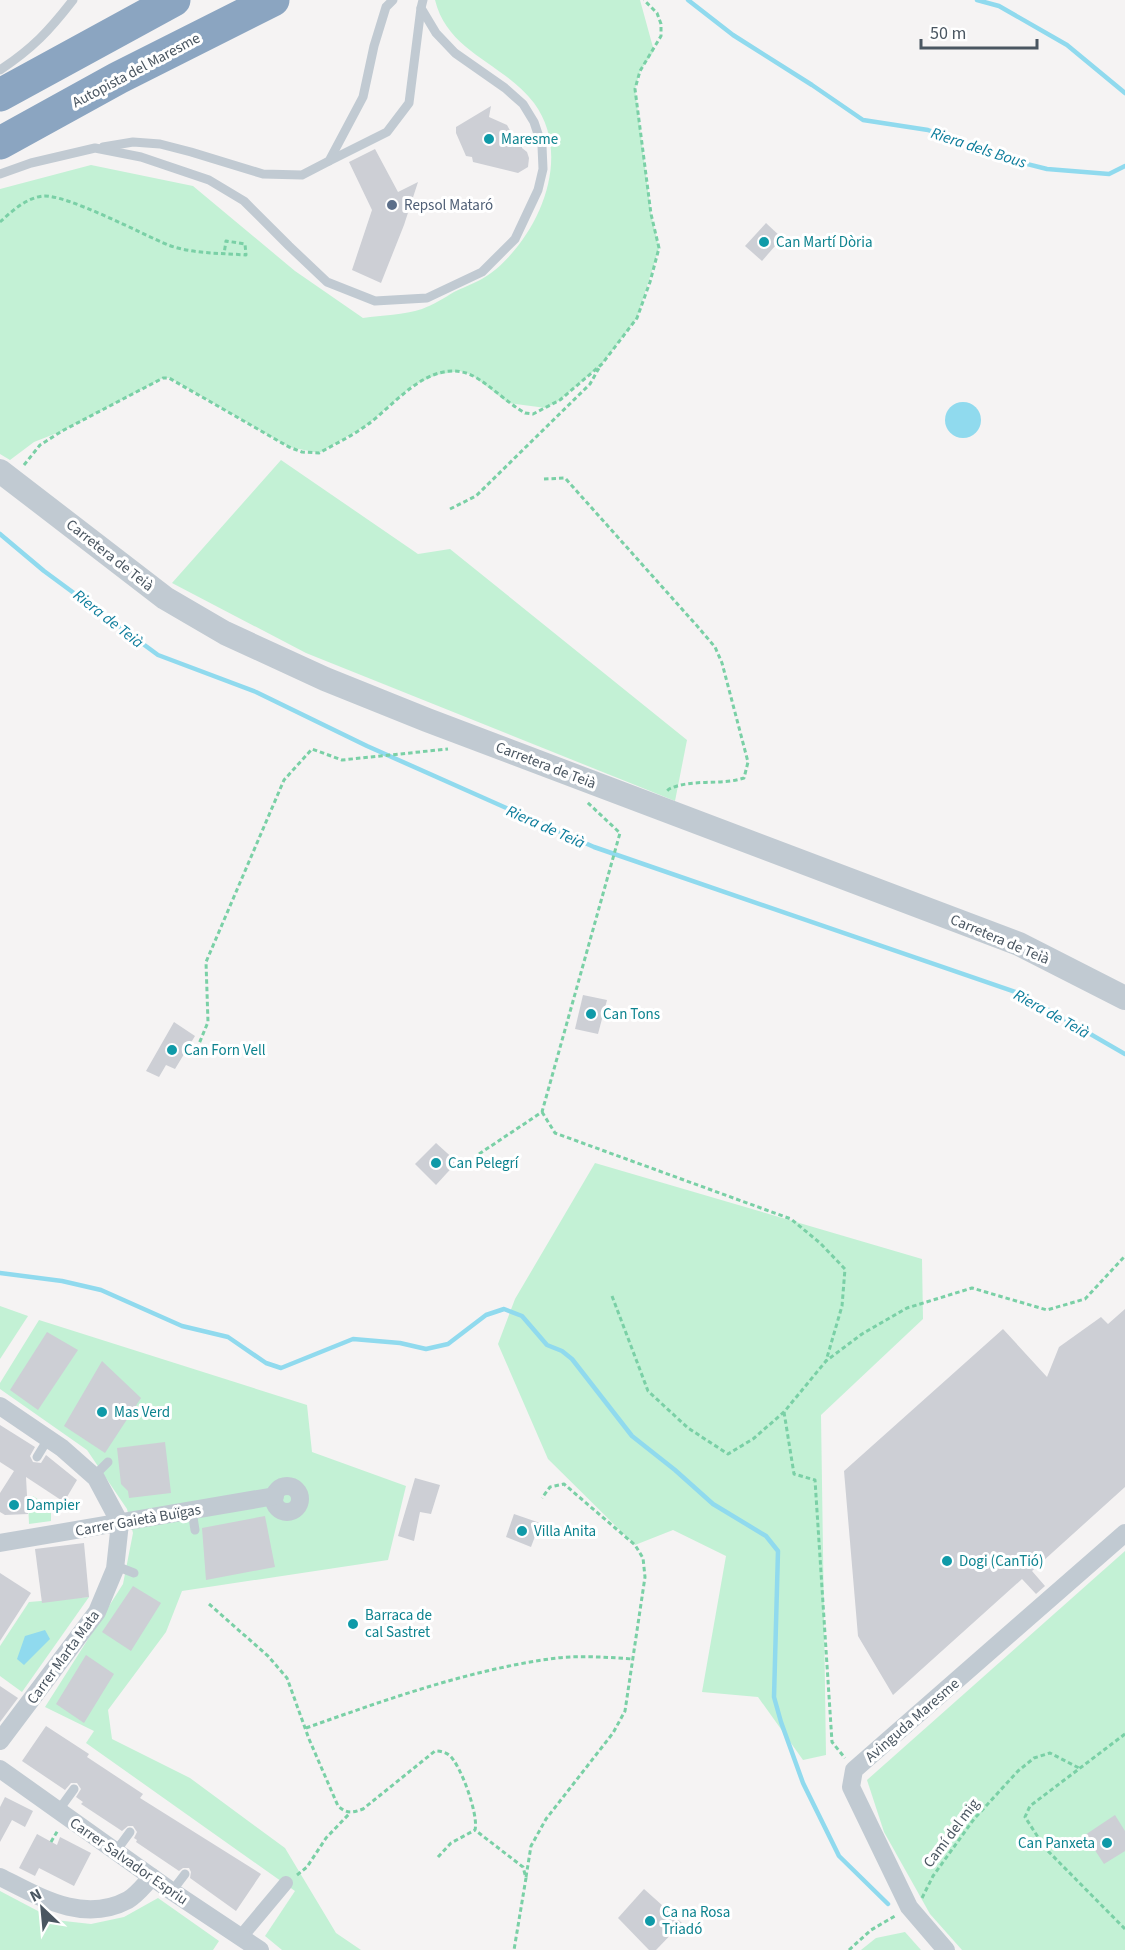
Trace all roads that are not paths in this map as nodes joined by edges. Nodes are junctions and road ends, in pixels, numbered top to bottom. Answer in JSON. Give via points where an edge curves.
{"nodes":[{"id":1,"x":73,"y":0,"type":"edge"},
{"id":2,"x":174,"y":0,"type":"edge"},
{"id":3,"x":273,"y":0,"type":"edge"},
{"id":4,"x":393,"y":0,"type":"edge"},
{"id":5,"x":422,"y":4,"type":"edge"},
{"id":6,"x":0,"y":70,"type":"edge"},
{"id":7,"x":0,"y":95,"type":"edge"},
{"id":8,"x":0,"y":143,"type":"edge"},
{"id":9,"x":95,"y":148,"type":"junction"},
{"id":10,"x":329,"y":161,"type":"junction"},
{"id":11,"x":0,"y":174,"type":"edge"},
{"id":12,"x":6,"y":475,"type":"edge"},
{"id":13,"x":1125,"y":998,"type":"edge"},
{"id":14,"x":0,"y":1406,"type":"edge"},
{"id":15,"x":48,"y":1439,"type":"junction"},
{"id":16,"x":37,"y":1457,"type":"dead end"},
{"id":17,"x":108,"y":1462,"type":"dead end"},
{"id":18,"x":94,"y":1476,"type":"junction"},
{"id":19,"x":275,"y":1496,"type":"dead end"},
{"id":20,"x":192,"y":1511,"type":"junction"},
{"id":21,"x":120,"y":1523,"type":"junction"},
{"id":22,"x":195,"y":1530,"type":"dead end"},
{"id":23,"x":1125,"y":1533,"type":"edge"},
{"id":24,"x":0,"y":1543,"type":"edge"},
{"id":25,"x":112,"y":1560,"type":"junction"},
{"id":26,"x":134,"y":1573,"type":"dead end"},
{"id":27,"x":0,"y":1741,"type":"edge"},
{"id":28,"x":0,"y":1769,"type":"edge"},
{"id":29,"x":74,"y":1789,"type":"dead end"},
{"id":30,"x":59,"y":1818,"type":"junction"},
{"id":31,"x":130,"y":1832,"type":"dead end"},
{"id":32,"x":116,"y":1851,"type":"junction"},
{"id":33,"x":185,"y":1874,"type":"dead end"},
{"id":34,"x":0,"y":1877,"type":"edge"},
{"id":35,"x":152,"y":1877,"type":"junction"},
{"id":36,"x":286,"y":1882,"type":"road end"},
{"id":37,"x":172,"y":1891,"type":"junction"},
{"id":38,"x":234,"y":1934,"type":"edge"},
{"id":39,"x":260,"y":1950,"type":"edge"},
{"id":40,"x":946,"y":1950,"type":"edge"}],
"edges":[{"from":1,"to":6,"type":"lane","via":[[51,30]]},
{"from":2,"to":7,"type":"highway"},
{"from":3,"to":8,"type":"highway","name":"Autopista del Maresme"},
{"from":4,"to":10,"type":"lane","via":[[386,7],[363,97]]},
{"from":5,"to":9,"type":"lane","via":[[436,33],[455,53],[523,104],[542,146],[543,168],[538,190],[515,239],[482,272],[427,298],[375,301],[327,282],[244,201],[208,180],[141,157]]},
{"from":5,"to":10,"type":"lane","via":[[409,103],[387,132]]},
{"from":9,"to":10,"type":"lane","via":[[132,142],[160,144],[263,174],[302,176]]},
{"from":9,"to":11,"type":"lane"},
{"from":12,"to":13,"type":"street","name":"Carretera de Teià","via":[[165,598],[225,633],[325,679],[1019,944]]},
{"from":14,"to":15,"type":"street"},
{"from":15,"to":16,"type":"lane"},
{"from":15,"to":18,"type":"street"},
{"from":17,"to":18,"type":"lane"},
{"from":18,"to":21,"type":"street"},
{"from":19,"to":20,"type":"street","name":"Carrer Gaietà Buïgas"},
{"from":20,"to":21,"type":"street","name":"Carrer Gaietà Buïgas"},
{"from":20,"to":22,"type":"lane"},
{"from":21,"to":24,"type":"street","name":"Carrer Gaietà Buïgas"},
{"from":21,"to":25,"type":"street","name":"Carrer Marta Mata"},
{"from":23,"to":40,"type":"street","name":"Avinguda Maresme","via":[[854,1770],[851,1787],[909,1907]]},
{"from":25,"to":26,"type":"lane"},
{"from":25,"to":27,"type":"street","name":"Carrer Marta Mata","via":[[97,1612]]},
{"from":28,"to":30,"type":"street","name":"Carrer Salvador Espriu"},
{"from":29,"to":30,"type":"lane"},
{"from":30,"to":32,"type":"street","name":"Carrer Salvador Espriu"},
{"from":31,"to":32,"type":"lane"},
{"from":32,"to":35,"type":"street","name":"Carrer Salvador Espriu"},
{"from":33,"to":37,"type":"lane"},
{"from":34,"to":35,"type":"street","via":[[53,1904],[87,1911],[130,1899]]},
{"from":35,"to":37,"type":"street","name":"Carrer Salvador Espriu"},
{"from":36,"to":38,"type":"street"},
{"from":37,"to":38,"type":"street","name":"Carrer Salvador Espriu"},
{"from":38,"to":39,"type":"street","name":"Carrer Salvador Espriu"}]}
